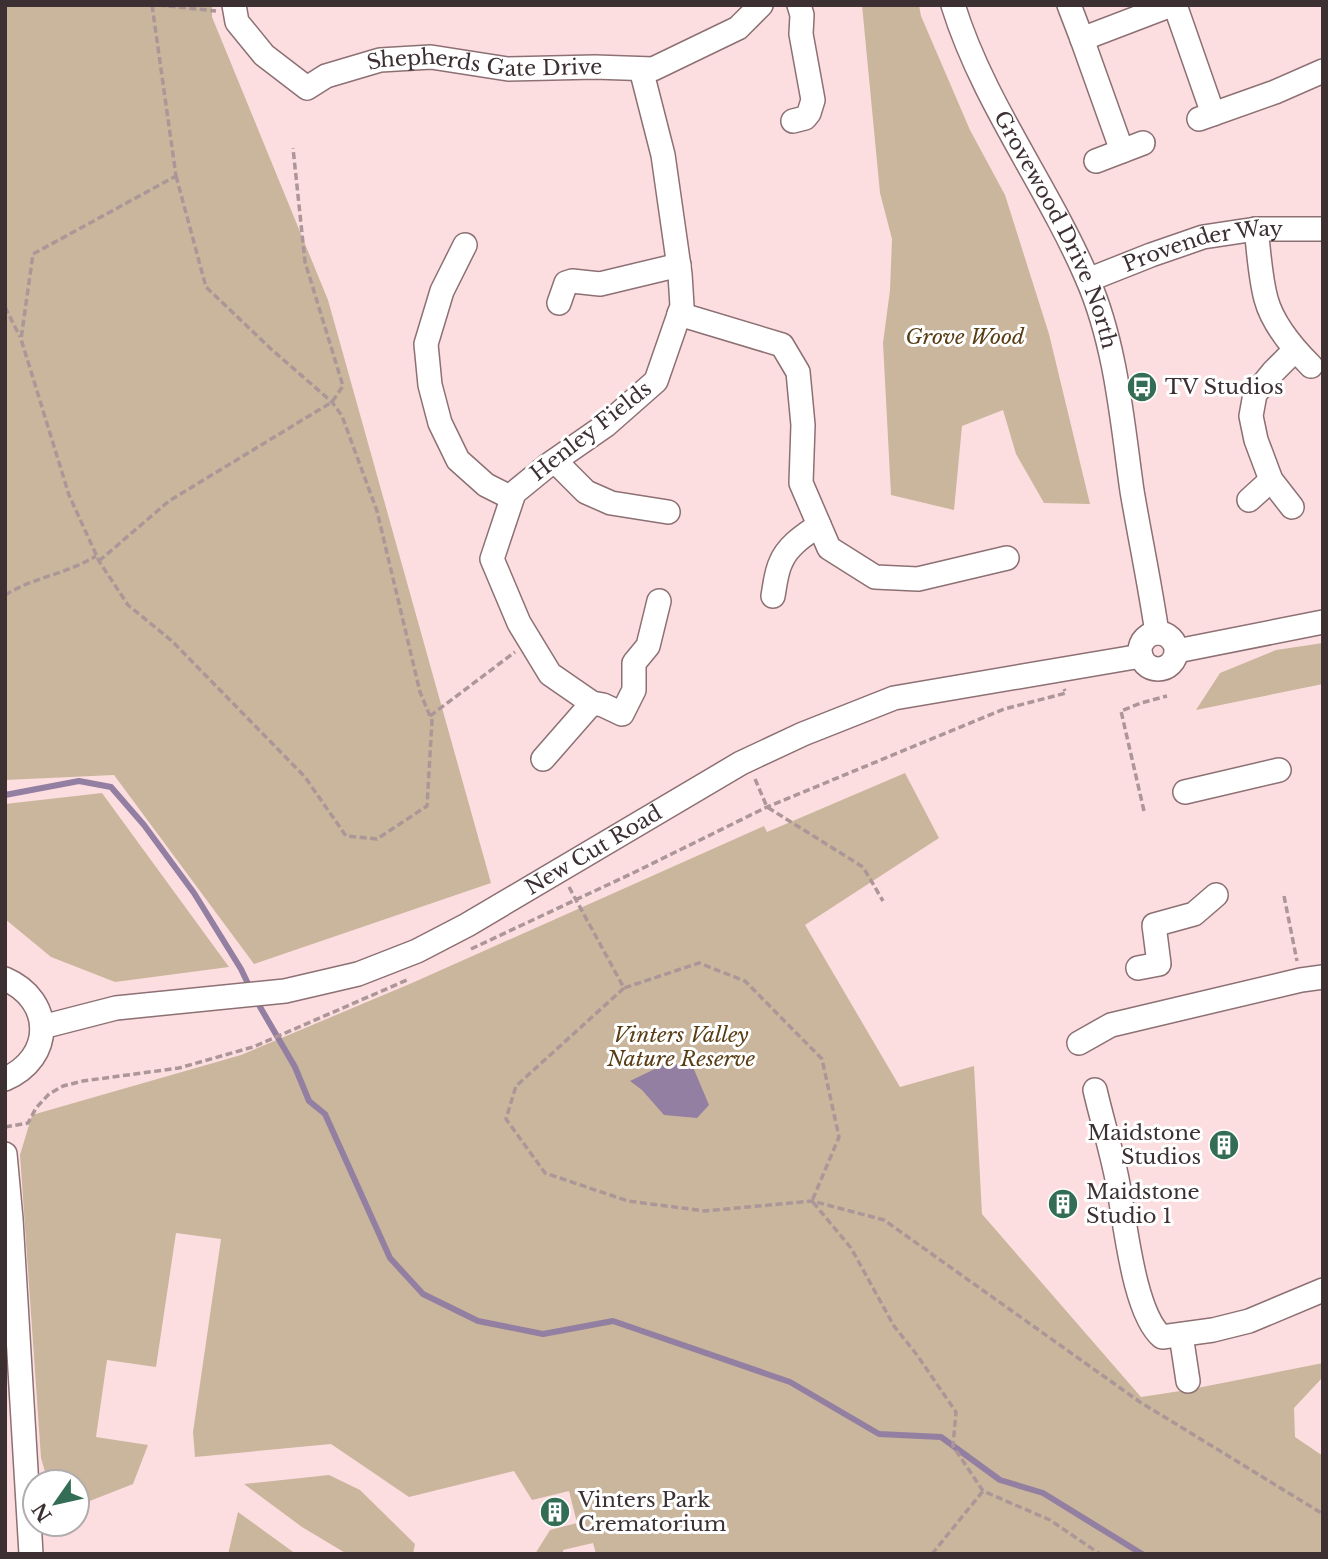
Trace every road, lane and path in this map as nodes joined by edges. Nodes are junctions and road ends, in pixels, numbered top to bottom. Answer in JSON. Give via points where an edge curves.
{"nodes":[{"id":1,"x":152,"y":5,"type":"edge"},
{"id":2,"x":158,"y":5,"type":"edge"},
{"id":3,"x":761,"y":5,"type":"edge"},
{"id":4,"x":799,"y":5,"type":"edge"},
{"id":5,"x":953,"y":5,"type":"edge"},
{"id":6,"x":1069,"y":5,"type":"edge"},
{"id":7,"x":1173,"y":5,"type":"edge"},
{"id":8,"x":234,"y":9,"type":"edge"},
{"id":9,"x":1082,"y":39,"type":"junction"},
{"id":10,"x":641,"y":69,"type":"junction"},
{"id":11,"x":1323,"y":71,"type":"edge"},
{"id":12,"x":793,"y":121,"type":"dead end"},
{"id":13,"x":293,"y":148,"type":"dead end"},
{"id":14,"x":1096,"y":161,"type":"dead end"},
{"id":15,"x":176,"y":176,"type":"junction"},
{"id":16,"x":1256,"y":229,"type":"junction"},
{"id":17,"x":1323,"y":229,"type":"edge"},
{"id":18,"x":465,"y":245,"type":"dead end"},
{"id":19,"x":679,"y":265,"type":"junction"},
{"id":20,"x":1088,"y":280,"type":"junction"},
{"id":21,"x":559,"y":303,"type":"dead end"},
{"id":22,"x":5,"y":307,"type":"edge"},
{"id":23,"x":679,"y":314,"type":"junction"},
{"id":24,"x":21,"y":339,"type":"junction"},
{"id":25,"x":1294,"y":350,"type":"junction"},
{"id":26,"x":1311,"y":366,"type":"dead end"},
{"id":27,"x":332,"y":402,"type":"junction"},
{"id":28,"x":555,"y":461,"type":"junction"},
{"id":29,"x":1271,"y":480,"type":"junction"},
{"id":30,"x":512,"y":498,"type":"junction"},
{"id":31,"x":1249,"y":500,"type":"dead end"},
{"id":32,"x":1292,"y":507,"type":"dead end"},
{"id":33,"x":668,"y":512,"type":"dead end"},
{"id":34,"x":819,"y":525,"type":"junction"},
{"id":35,"x":98,"y":558,"type":"junction"},
{"id":36,"x":1007,"y":558,"type":"dead end"},
{"id":37,"x":5,"y":595,"type":"edge"},
{"id":38,"x":773,"y":596,"type":"dead end"},
{"id":39,"x":659,"y":601,"type":"dead end"},
{"id":40,"x":1323,"y":622,"type":"edge"},
{"id":41,"x":1157,"y":632,"type":"junction"},
{"id":42,"x":530,"y":640,"type":"junction"},
{"id":43,"x":1177,"y":650,"type":"junction"},
{"id":44,"x":1141,"y":656,"type":"junction"},
{"id":45,"x":1058,"y":670,"type":"junction"},
{"id":46,"x":1167,"y":696,"type":"dead end"},
{"id":47,"x":598,"y":704,"type":"junction"},
{"id":48,"x":430,"y":716,"type":"junction"},
{"id":49,"x":542,"y":759,"type":"dead end"},
{"id":50,"x":747,"y":760,"type":"junction"},
{"id":51,"x":1279,"y":771,"type":"dead end"},
{"id":52,"x":1185,"y":792,"type":"dead end"},
{"id":53,"x":767,"y":807,"type":"junction"},
{"id":54,"x":1144,"y":811,"type":"dead end"},
{"id":55,"x":559,"y":870,"type":"junction"},
{"id":56,"x":1216,"y":895,"type":"dead end"},
{"id":57,"x":1284,"y":896,"type":"dead end"},
{"id":58,"x":576,"y":900,"type":"junction"},
{"id":59,"x":883,"y":901,"type":"dead end"},
{"id":60,"x":467,"y":951,"type":"dead end"},
{"id":61,"x":1138,"y":968,"type":"dead end"},
{"id":62,"x":1312,"y":978,"type":"edge"},
{"id":63,"x":5,"y":979,"type":"edge"},
{"id":64,"x":408,"y":979,"type":"dead end"},
{"id":65,"x":624,"y":988,"type":"junction"},
{"id":66,"x":42,"y":1027,"type":"junction"},
{"id":67,"x":1079,"y":1043,"type":"dead end"},
{"id":68,"x":5,"y":1079,"type":"edge"},
{"id":69,"x":1095,"y":1090,"type":"dead end"},
{"id":70,"x":5,"y":1127,"type":"edge"},
{"id":71,"x":5,"y":1154,"type":"edge"},
{"id":72,"x":812,"y":1200,"type":"junction"},
{"id":73,"x":1323,"y":1290,"type":"edge"},
{"id":74,"x":1181,"y":1335,"type":"junction"},
{"id":75,"x":1188,"y":1381,"type":"dead end"},
{"id":76,"x":983,"y":1491,"type":"junction"},
{"id":77,"x":1323,"y":1514,"type":"edge"},
{"id":78,"x":31,"y":1554,"type":"edge"},
{"id":79,"x":932,"y":1554,"type":"edge"},
{"id":80,"x":1100,"y":1554,"type":"edge"}],
"edges":[{"from":1,"to":15,"type":"path"},
{"from":2,"to":8,"type":"path"},
{"from":3,"to":10,"type":"street","name":"Shepherds Gate Drive","via":[[738,28],[653,69]]},
{"from":4,"to":12,"type":"street","via":[[813,100],[805,118]]},
{"from":5,"to":20,"type":"street","name":"Grovewood Drive North","via":[[977,69]]},
{"from":6,"to":9,"type":"street"},
{"from":7,"to":9,"type":"street"},
{"from":7,"to":11,"type":"street","via":[[1206,117]]},
{"from":8,"to":10,"type":"street","name":"Shepherds Gate Drive","via":[[237,22],[264,55],[307,88],[326,76],[380,60],[430,57],[508,69]]},
{"from":9,"to":14,"type":"street","via":[[1132,147]]},
{"from":10,"to":19,"type":"street","name":"Henley Fields","via":[[663,155]]},
{"from":13,"to":27,"type":"path","via":[[305,262],[343,386]]},
{"from":15,"to":24,"type":"path","via":[[33,254]]},
{"from":15,"to":27,"type":"path","via":[[206,287]]},
{"from":16,"to":17,"type":"street","name":"Provender Way"},
{"from":16,"to":20,"type":"street","name":"Provender Way","via":[[1203,237]]},
{"from":16,"to":25,"type":"street","via":[[1266,299]]},
{"from":18,"to":30,"type":"street","via":[[442,291],[426,344],[430,385],[440,423],[458,460],[486,485]]},
{"from":19,"to":21,"type":"street","via":[[600,284],[572,281],[566,284]]},
{"from":19,"to":23,"type":"street","name":"Henley Fields"},
{"from":20,"to":41,"type":"street","name":"Grovewood Drive North","via":[[1117,387]]},
{"from":22,"to":24,"type":"path"},
{"from":23,"to":28,"type":"street","name":"Henley Fields","via":[[656,381]]},
{"from":23,"to":34,"type":"street","via":[[782,345],[798,372],[803,425],[801,483]]},
{"from":24,"to":35,"type":"path","via":[[69,495]]},
{"from":25,"to":26,"type":"street"},
{"from":25,"to":29,"type":"street","via":[[1255,394],[1251,416]]},
{"from":27,"to":35,"type":"path","via":[[169,501]]},
{"from":27,"to":48,"type":"path","via":[[377,511],[420,692]]},
{"from":28,"to":30,"type":"street","name":"Henley Fields"},
{"from":28,"to":33,"type":"street","via":[[586,492],[611,503]]},
{"from":29,"to":31,"type":"street"},
{"from":29,"to":32,"type":"street"},
{"from":30,"to":42,"type":"street","name":"Henley Fields","via":[[492,559]]},
{"from":34,"to":36,"type":"street","via":[[829,548],[875,577],[918,579]]},
{"from":34,"to":38,"type":"street","via":[[781,561]]},
{"from":35,"to":37,"type":"path","via":[[33,580]]},
{"from":35,"to":48,"type":"path","via":[[128,605],[172,641],[305,777],[346,836],[377,839],[427,806]]},
{"from":39,"to":47,"type":"street","via":[[648,646],[634,663],[634,691],[622,714]]},
{"from":40,"to":43,"type":"street","name":"New Cut Road"},
{"from":41,"to":43,"type":"street","via":[[1172,638]]},
{"from":41,"to":44,"type":"street","via":[[1143,641]]},
{"from":42,"to":47,"type":"street","name":"Henley Fields","via":[[550,674]]},
{"from":42,"to":48,"type":"path"},
{"from":43,"to":44,"type":"street","name":"New Cut Road","via":[[1173,662],[1162,669],[1149,666]]},
{"from":44,"to":45,"type":"street","name":"New Cut Road"},
{"from":45,"to":50,"type":"street","name":"New Cut Road","via":[[894,698]]},
{"from":45,"to":53,"type":"path","via":[[1066,693],[1003,709]]},
{"from":46,"to":54,"type":"path","via":[[1121,710]]},
{"from":47,"to":49,"type":"street"},
{"from":50,"to":53,"type":"path"},
{"from":50,"to":55,"type":"street","name":"New Cut Road"},
{"from":51,"to":52,"type":"street"},
{"from":53,"to":58,"type":"path"},
{"from":53,"to":59,"type":"path","via":[[863,867]]},
{"from":55,"to":58,"type":"path"},
{"from":55,"to":66,"type":"street","name":"New Cut Road","via":[[417,951],[358,974],[285,991],[116,1007]]},
{"from":56,"to":61,"type":"street","via":[[1194,914],[1154,925],[1159,964]]},
{"from":57,"to":62,"type":"path"},
{"from":58,"to":60,"type":"path"},
{"from":58,"to":65,"type":"path"},
{"from":62,"to":67,"type":"street","via":[[1111,1025]]},
{"from":63,"to":66,"type":"street","via":[[30,996]]},
{"from":64,"to":70,"type":"path","via":[[253,1047],[179,1068],[63,1086],[49,1094],[28,1123]]},
{"from":65,"to":72,"type":"path","via":[[699,963],[745,981],[822,1059],[839,1138]]},
{"from":65,"to":72,"type":"path","via":[[516,1086],[506,1119],[545,1173],[628,1201],[705,1211]]},
{"from":66,"to":68,"type":"street","via":[[41,1041],[28,1066]]},
{"from":69,"to":74,"type":"street","via":[[1145,1313],[1163,1338]]},
{"from":71,"to":78,"type":"street"},
{"from":72,"to":76,"type":"path","via":[[851,1248],[894,1326],[956,1412],[953,1446]]},
{"from":72,"to":77,"type":"path","via":[[884,1220],[1140,1402]]},
{"from":73,"to":74,"type":"street","via":[[1249,1321]]},
{"from":74,"to":75,"type":"street"},
{"from":76,"to":79,"type":"path"},
{"from":76,"to":80,"type":"path","via":[[1050,1520]]}]}
